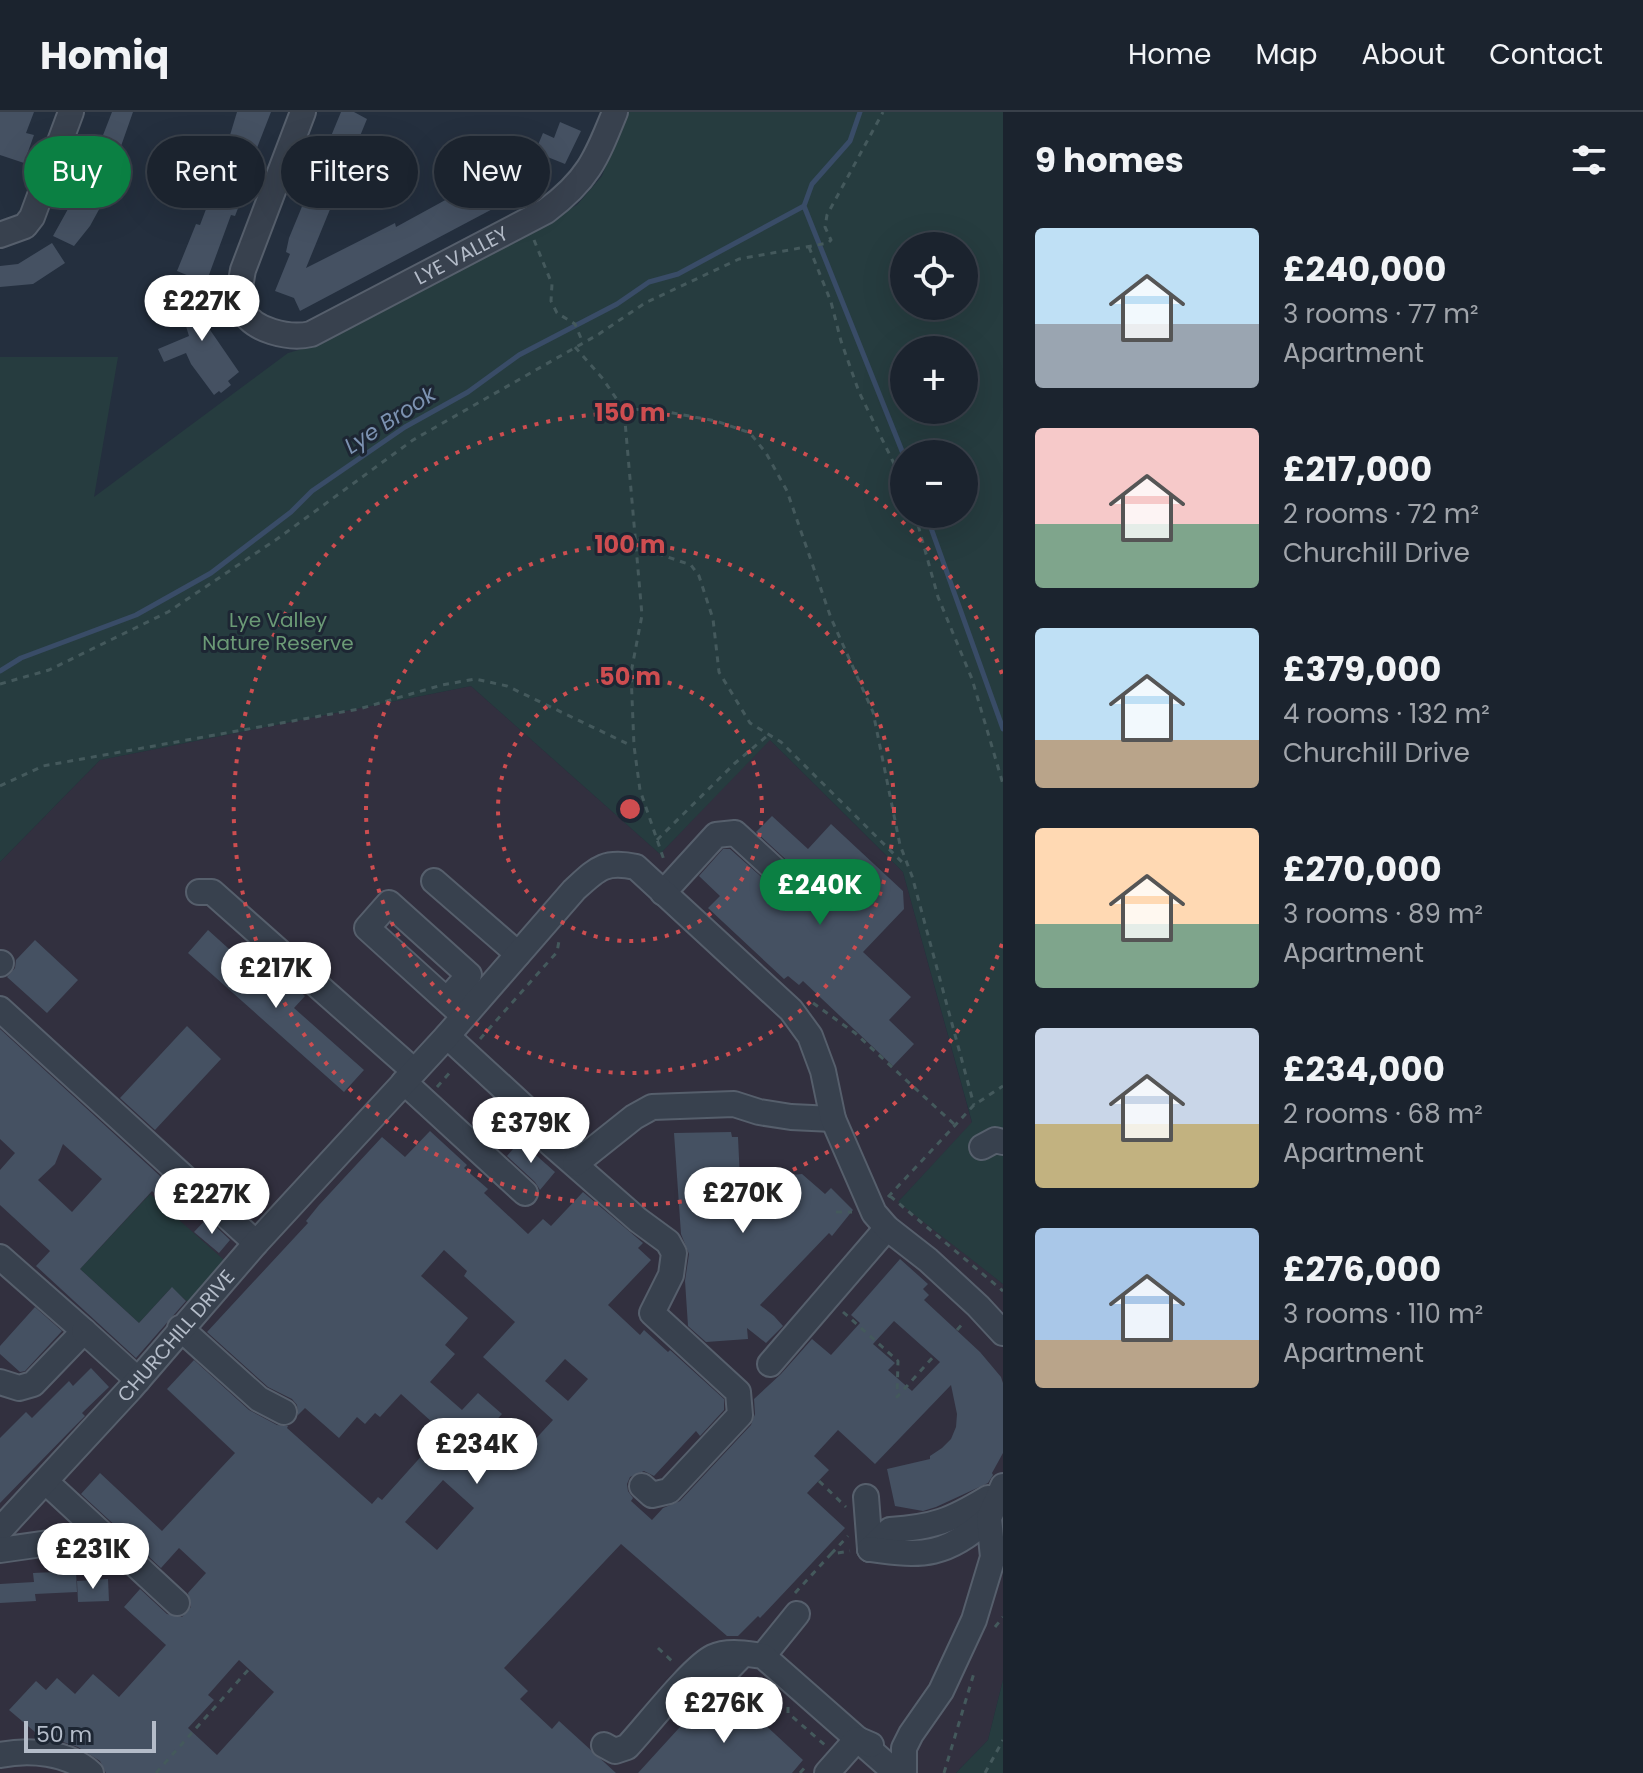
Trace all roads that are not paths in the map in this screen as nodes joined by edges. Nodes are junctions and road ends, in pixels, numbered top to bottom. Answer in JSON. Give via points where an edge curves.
{"nodes":[{"id":1,"x":71,"y":112,"type":"edge"},
{"id":2,"x":303,"y":112,"type":"edge"},
{"id":3,"x":615,"y":112,"type":"edge"},
{"id":4,"x":0,"y":235,"type":"edge"},
{"id":5,"x":783,"y":877,"type":"dead end"},
{"id":6,"x":434,"y":881,"type":"dead end"},
{"id":7,"x":199,"y":892,"type":"dead end"},
{"id":8,"x":663,"y":893,"type":"junction"},
{"id":9,"x":518,"y":954,"type":"junction"},
{"id":10,"x":0,"y":1009,"type":"edge"},
{"id":11,"x":447,"y":1036,"type":"junction"},
{"id":12,"x":411,"y":1082,"type":"junction"},
{"id":13,"x":833,"y":1119,"type":"junction"},
{"id":14,"x":575,"y":1164,"type":"junction"},
{"id":15,"x":525,"y":1193,"type":"dead end"},
{"id":16,"x":887,"y":1228,"type":"junction"},
{"id":17,"x":256,"y":1243,"type":"junction"},
{"id":18,"x":0,"y":1257,"type":"edge"},
{"id":19,"x":180,"y":1328,"type":"junction"},
{"id":20,"x":84,"y":1331,"type":"junction"},
{"id":21,"x":1003,"y":1333,"type":"edge"},
{"id":22,"x":770,"y":1364,"type":"dead end"},
{"id":23,"x":0,"y":1382,"type":"edge"},
{"id":24,"x":137,"y":1389,"type":"junction"},
{"id":25,"x":284,"y":1412,"type":"dead end"},
{"id":26,"x":46,"y":1482,"type":"junction"},
{"id":27,"x":642,"y":1486,"type":"dead end"},
{"id":28,"x":996,"y":1501,"type":"edge"},
{"id":29,"x":857,"y":1503,"type":"road end"},
{"id":30,"x":0,"y":1530,"type":"edge"},
{"id":31,"x":119,"y":1549,"type":"junction"},
{"id":32,"x":0,"y":1550,"type":"edge"},
{"id":33,"x":177,"y":1603,"type":"dead end"},
{"id":34,"x":794,"y":1606,"type":"road end"},
{"id":35,"x":753,"y":1655,"type":"junction"},
{"id":36,"x":706,"y":1692,"type":"dead end"},
{"id":37,"x":857,"y":1739,"type":"junction"},
{"id":38,"x":604,"y":1745,"type":"dead end"},
{"id":39,"x":904,"y":1748,"type":"junction"},
{"id":40,"x":0,"y":1755,"type":"edge"},
{"id":41,"x":91,"y":1773,"type":"edge"},
{"id":42,"x":827,"y":1773,"type":"edge"},
{"id":43,"x":896,"y":1773,"type":"edge"},
{"id":44,"x":904,"y":1773,"type":"edge"}],
"edges":[{"from":1,"to":4,"type":"street","via":[[32,217],[25,226]]},
{"from":2,"to":3,"type":"street","name":"LYE VALLEY","via":[[240,288],[242,308],[250,319],[288,336],[311,334],[546,211],[571,193],[594,165]]},
{"from":5,"to":8,"type":"street","via":[[735,833],[726,832],[716,835]]},
{"from":6,"to":9,"type":"street"},
{"from":7,"to":12,"type":"street","via":[[212,892]]},
{"from":8,"to":9,"type":"street","name":"CHURCHILL DRIVE","via":[[636,867],[616,863],[597,869]]},
{"from":8,"to":13,"type":"street","name":"CHURCHILL DRIVE","via":[[791,1010],[810,1036]]},
{"from":9,"to":11,"type":"street","name":"CHURCHILL DRIVE","via":[[456,1008]]},
{"from":10,"to":17,"type":"street"},
{"from":11,"to":12,"type":"street","name":"CHURCHILL DRIVE"},
{"from":11,"to":14,"type":"street","via":[[534,1116],[550,1143]]},
{"from":12,"to":15,"type":"street"},
{"from":12,"to":17,"type":"street","name":"CHURCHILL DRIVE"},
{"from":13,"to":14,"type":"street","via":[[791,1117],[734,1104],[652,1107]]},
{"from":13,"to":16,"type":"street","name":"CHURCHILL DRIVE","via":[[874,1213]]},
{"from":14,"to":27,"type":"street","via":[[668,1242],[674,1253],[671,1275],[652,1313],[738,1392],[740,1415],[669,1491],[652,1495]]},
{"from":16,"to":21,"type":"street","name":"CHURCHILL DRIVE"},
{"from":16,"to":22,"type":"street"},
{"from":17,"to":19,"type":"street","name":"CHURCHILL DRIVE"},
{"from":18,"to":20,"type":"street"},
{"from":19,"to":24,"type":"street","name":"CHURCHILL DRIVE"},
{"from":19,"to":25,"type":"street","via":[[259,1399]]},
{"from":20,"to":23,"type":"street","via":[[33,1384],[19,1388]]},
{"from":20,"to":24,"type":"street"},
{"from":24,"to":26,"type":"street","name":"CHURCHILL DRIVE","via":[[98,1437]]},
{"from":26,"to":30,"type":"street","name":"CHURCHILL DRIVE"},
{"from":26,"to":31,"type":"street"},
{"from":28,"to":29,"type":"street","via":[[988,1498],[931,1527],[890,1530],[870,1549]]},
{"from":28,"to":39,"type":"street","via":[[993,1557],[974,1620],[941,1691]]},
{"from":31,"to":32,"type":"street","via":[[63,1541]]},
{"from":31,"to":33,"type":"street"},
{"from":34,"to":35,"type":"street"},
{"from":35,"to":36,"type":"street"},
{"from":35,"to":37,"type":"street"},
{"from":35,"to":38,"type":"street","via":[[713,1657],[627,1747],[615,1751]]},
{"from":37,"to":39,"type":"street","via":[[879,1749]]},
{"from":37,"to":42,"type":"street"},
{"from":37,"to":43,"type":"street"},
{"from":39,"to":44,"type":"street"},
{"from":40,"to":41,"type":"street","via":[[53,1755]]}]}
